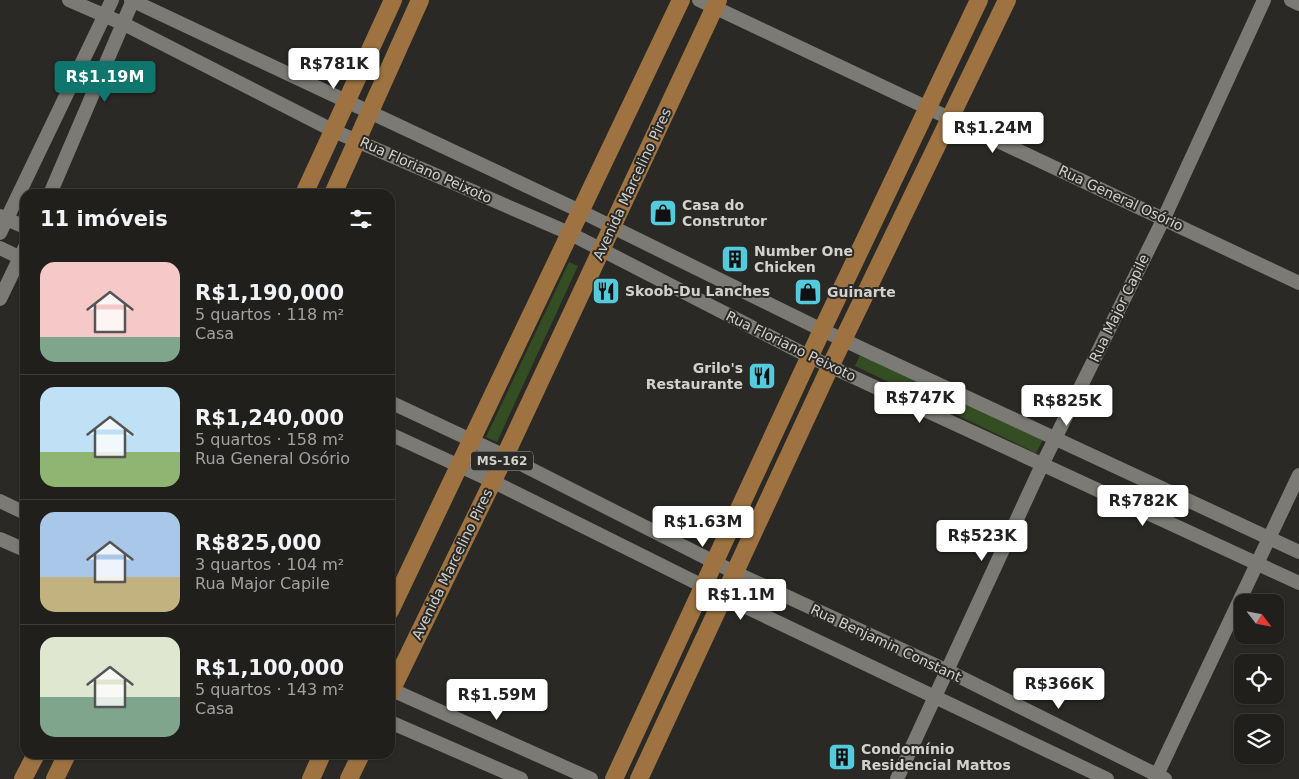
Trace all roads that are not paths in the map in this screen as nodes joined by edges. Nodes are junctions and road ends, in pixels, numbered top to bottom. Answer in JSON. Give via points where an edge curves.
{"nodes":[{"id":1,"x":69,"y":0,"type":"edge"},
{"id":2,"x":112,"y":0,"type":"edge"},
{"id":3,"x":132,"y":0,"type":"edge"},
{"id":4,"x":393,"y":0,"type":"edge"},
{"id":5,"x":420,"y":0,"type":"edge"},
{"id":6,"x":681,"y":0,"type":"edge"},
{"id":7,"x":979,"y":0,"type":"edge"},
{"id":8,"x":1007,"y":0,"type":"edge"},
{"id":9,"x":1264,"y":0,"type":"edge"},
{"id":10,"x":1291,"y":0,"type":"edge"},
{"id":11,"x":710,"y":2,"type":"edge"},
{"id":12,"x":1299,"y":4,"type":"edge"},
{"id":13,"x":105,"y":16,"type":"junction"},
{"id":14,"x":124,"y":24,"type":"junction"},
{"id":15,"x":346,"y":103,"type":"junction"},
{"id":16,"x":928,"y":108,"type":"junction"},
{"id":17,"x":370,"y":114,"type":"junction"},
{"id":18,"x":950,"y":119,"type":"junction"},
{"id":19,"x":334,"y":131,"type":"junction"},
{"id":20,"x":357,"y":140,"type":"junction"},
{"id":21,"x":52,"y":189,"type":"edge"},
{"id":22,"x":306,"y":189,"type":"edge"},
{"id":23,"x":335,"y":189,"type":"edge"},
{"id":24,"x":580,"y":211,"type":"junction"},
{"id":25,"x":3,"y":217,"type":"edge"},
{"id":26,"x":1164,"y":218,"type":"junction"},
{"id":27,"x":20,"y":225,"type":"edge"},
{"id":28,"x":612,"y":228,"type":"junction"},
{"id":29,"x":0,"y":233,"type":"edge"},
{"id":30,"x":569,"y":233,"type":"junction"},
{"id":31,"x":0,"y":248,"type":"edge"},
{"id":32,"x":602,"y":250,"type":"junction"},
{"id":33,"x":20,"y":254,"type":"edge"},
{"id":34,"x":20,"y":261,"type":"edge"},
{"id":35,"x":1299,"y":283,"type":"edge"},
{"id":36,"x":0,"y":299,"type":"edge"},
{"id":37,"x":822,"y":330,"type":"junction"},
{"id":38,"x":843,"y":339,"type":"junction"},
{"id":39,"x":810,"y":357,"type":"junction"},
{"id":40,"x":830,"y":367,"type":"junction"},
{"id":41,"x":395,"y":404,"type":"edge"},
{"id":42,"x":395,"y":436,"type":"edge"},
{"id":43,"x":1055,"y":438,"type":"junction"},
{"id":44,"x":472,"y":442,"type":"junction"},
{"id":45,"x":504,"y":456,"type":"junction"},
{"id":46,"x":1042,"y":465,"type":"junction"},
{"id":47,"x":460,"y":467,"type":"junction"},
{"id":48,"x":1299,"y":475,"type":"edge"},
{"id":49,"x":492,"y":481,"type":"junction"},
{"id":50,"x":0,"y":501,"type":"edge"},
{"id":51,"x":20,"y":511,"type":"edge"},
{"id":52,"x":1269,"y":537,"type":"junction"},
{"id":53,"x":0,"y":539,"type":"edge"},
{"id":54,"x":20,"y":548,"type":"edge"},
{"id":55,"x":1299,"y":552,"type":"edge"},
{"id":56,"x":714,"y":562,"type":"junction"},
{"id":57,"x":1256,"y":562,"type":"junction"},
{"id":58,"x":736,"y":573,"type":"junction"},
{"id":59,"x":1299,"y":583,"type":"edge"},
{"id":60,"x":703,"y":585,"type":"junction"},
{"id":61,"x":725,"y":597,"type":"junction"},
{"id":62,"x":395,"y":601,"type":"edge"},
{"id":63,"x":948,"y":671,"type":"junction"},
{"id":64,"x":395,"y":683,"type":"edge"},
{"id":65,"x":395,"y":693,"type":"edge"},
{"id":66,"x":936,"y":696,"type":"junction"},
{"id":67,"x":395,"y":724,"type":"edge"},
{"id":68,"x":33,"y":759,"type":"edge"},
{"id":69,"x":65,"y":759,"type":"edge"},
{"id":70,"x":320,"y":759,"type":"edge"},
{"id":71,"x":359,"y":759,"type":"edge"},
{"id":72,"x":1159,"y":778,"type":"edge"},
{"id":73,"x":23,"y":779,"type":"edge"},
{"id":74,"x":55,"y":779,"type":"edge"},
{"id":75,"x":311,"y":779,"type":"edge"},
{"id":76,"x":349,"y":779,"type":"edge"},
{"id":77,"x":521,"y":779,"type":"edge"},
{"id":78,"x":592,"y":779,"type":"edge"},
{"id":79,"x":614,"y":779,"type":"edge"},
{"id":80,"x":638,"y":779,"type":"edge"},
{"id":81,"x":897,"y":779,"type":"edge"},
{"id":82,"x":1106,"y":779,"type":"edge"}],
"edges":[{"from":1,"to":13,"type":"street","name":"Rua Floriano Peixoto"},
{"from":2,"to":13,"type":"street"},
{"from":3,"to":14,"type":"street"},
{"from":3,"to":15,"type":"street","name":"Rua Floriano Peixoto"},
{"from":4,"to":15,"type":"main road"},
{"from":5,"to":17,"type":"main road"},
{"from":6,"to":24,"type":"main road","number":"MS-162"},
{"from":7,"to":16,"type":"main road"},
{"from":8,"to":18,"type":"main road"},
{"from":9,"to":26,"type":"street","name":"Rua Major Capile"},
{"from":10,"to":12,"type":"street"},
{"from":11,"to":16,"type":"street","name":"Rua General Osório"},
{"from":11,"to":28,"type":"main road","name":"Avenida Marcelino Pires","number":"MS-162"},
{"from":13,"to":14,"type":"street","name":"Rua Floriano Peixoto"},
{"from":13,"to":25,"type":"street"},
{"from":14,"to":19,"type":"street","name":"Rua Floriano Peixoto"},
{"from":14,"to":21,"type":"street"},
{"from":15,"to":17,"type":"street","name":"Rua Floriano Peixoto"},
{"from":15,"to":19,"type":"main road"},
{"from":16,"to":18,"type":"street","name":"Rua General Osório"},
{"from":16,"to":37,"type":"main road"},
{"from":17,"to":20,"type":"main road"},
{"from":17,"to":24,"type":"street","name":"Rua Floriano Peixoto"},
{"from":18,"to":26,"type":"street","name":"Rua General Osório"},
{"from":18,"to":38,"type":"main road"},
{"from":19,"to":20,"type":"street","name":"Rua Floriano Peixoto"},
{"from":19,"to":22,"type":"main road"},
{"from":20,"to":23,"type":"main road"},
{"from":20,"to":30,"type":"street","name":"Rua Floriano Peixoto"},
{"from":24,"to":28,"type":"street","name":"Rua Floriano Peixoto"},
{"from":24,"to":30,"type":"main road","number":"MS-162"},
{"from":25,"to":27,"type":"street"},
{"from":25,"to":29,"type":"street"},
{"from":26,"to":35,"type":"street","name":"Rua General Osório"},
{"from":26,"to":43,"type":"street","name":"Rua Major Capile"},
{"from":28,"to":32,"type":"main road","name":"Avenida Marcelino Pires","number":"MS-162"},
{"from":28,"to":37,"type":"street","name":"Rua Floriano Peixoto"},
{"from":30,"to":32,"type":"street","name":"Rua Floriano Peixoto"},
{"from":30,"to":44,"type":"main road","number":"MS-162"},
{"from":31,"to":33,"type":"street"},
{"from":32,"to":39,"type":"street","name":"Rua Floriano Peixoto"},
{"from":32,"to":45,"type":"main road","name":"Avenida Marcelino Pires","number":"MS-162"},
{"from":34,"to":36,"type":"street"},
{"from":37,"to":38,"type":"street","name":"Rua Floriano Peixoto"},
{"from":37,"to":39,"type":"main road"},
{"from":38,"to":40,"type":"main road"},
{"from":38,"to":43,"type":"street","name":"Rua Floriano Peixoto"},
{"from":39,"to":40,"type":"street","name":"Rua Floriano Peixoto"},
{"from":39,"to":56,"type":"main road"},
{"from":40,"to":46,"type":"street","name":"Rua Floriano Peixoto"},
{"from":40,"to":58,"type":"main road"},
{"from":41,"to":44,"type":"street","name":"Rua Benjamin Constant"},
{"from":42,"to":47,"type":"street","name":"Rua Benjamin Constant"},
{"from":43,"to":46,"type":"street","name":"Rua Major Capile"},
{"from":43,"to":52,"type":"street","name":"Rua Floriano Peixoto"},
{"from":44,"to":45,"type":"street","name":"Rua Benjamin Constant"},
{"from":44,"to":47,"type":"main road","number":"MS-162"},
{"from":45,"to":49,"type":"main road","name":"Avenida Marcelino Pires","number":"MS-162"},
{"from":45,"to":56,"type":"street","name":"Rua Benjamin Constant"},
{"from":46,"to":57,"type":"street","name":"Rua Floriano Peixoto"},
{"from":46,"to":63,"type":"street","name":"Rua Major Capile"},
{"from":47,"to":49,"type":"street","name":"Rua Benjamin Constant"},
{"from":47,"to":62,"type":"main road","number":"MS-162"},
{"from":48,"to":52,"type":"street"},
{"from":49,"to":60,"type":"street","name":"Rua Benjamin Constant"},
{"from":49,"to":64,"type":"main road","name":"Avenida Marcelino Pires","number":"MS-162"},
{"from":50,"to":51,"type":"street"},
{"from":52,"to":55,"type":"street","name":"Rua Floriano Peixoto"},
{"from":52,"to":57,"type":"street"},
{"from":53,"to":54,"type":"street"},
{"from":56,"to":58,"type":"street","name":"Rua Benjamin Constant"},
{"from":56,"to":60,"type":"main road"},
{"from":57,"to":59,"type":"street","name":"Rua Floriano Peixoto"},
{"from":57,"to":72,"type":"street"},
{"from":58,"to":61,"type":"main road"},
{"from":58,"to":63,"type":"street","name":"Rua Benjamin Constant"},
{"from":60,"to":61,"type":"street","name":"Rua Benjamin Constant"},
{"from":60,"to":79,"type":"main road"},
{"from":61,"to":66,"type":"street","name":"Rua Benjamin Constant"},
{"from":61,"to":80,"type":"main road"},
{"from":63,"to":66,"type":"street","name":"Rua Major Capile"},
{"from":63,"to":72,"type":"street","name":"Rua Benjamin Constant"},
{"from":65,"to":78,"type":"street"},
{"from":66,"to":81,"type":"street","name":"Rua Major Capile"},
{"from":66,"to":82,"type":"street","name":"Rua Benjamin Constant"},
{"from":67,"to":77,"type":"street"},
{"from":68,"to":73,"type":"main road"},
{"from":69,"to":74,"type":"main road"},
{"from":70,"to":75,"type":"main road"},
{"from":71,"to":76,"type":"main road"}]}
